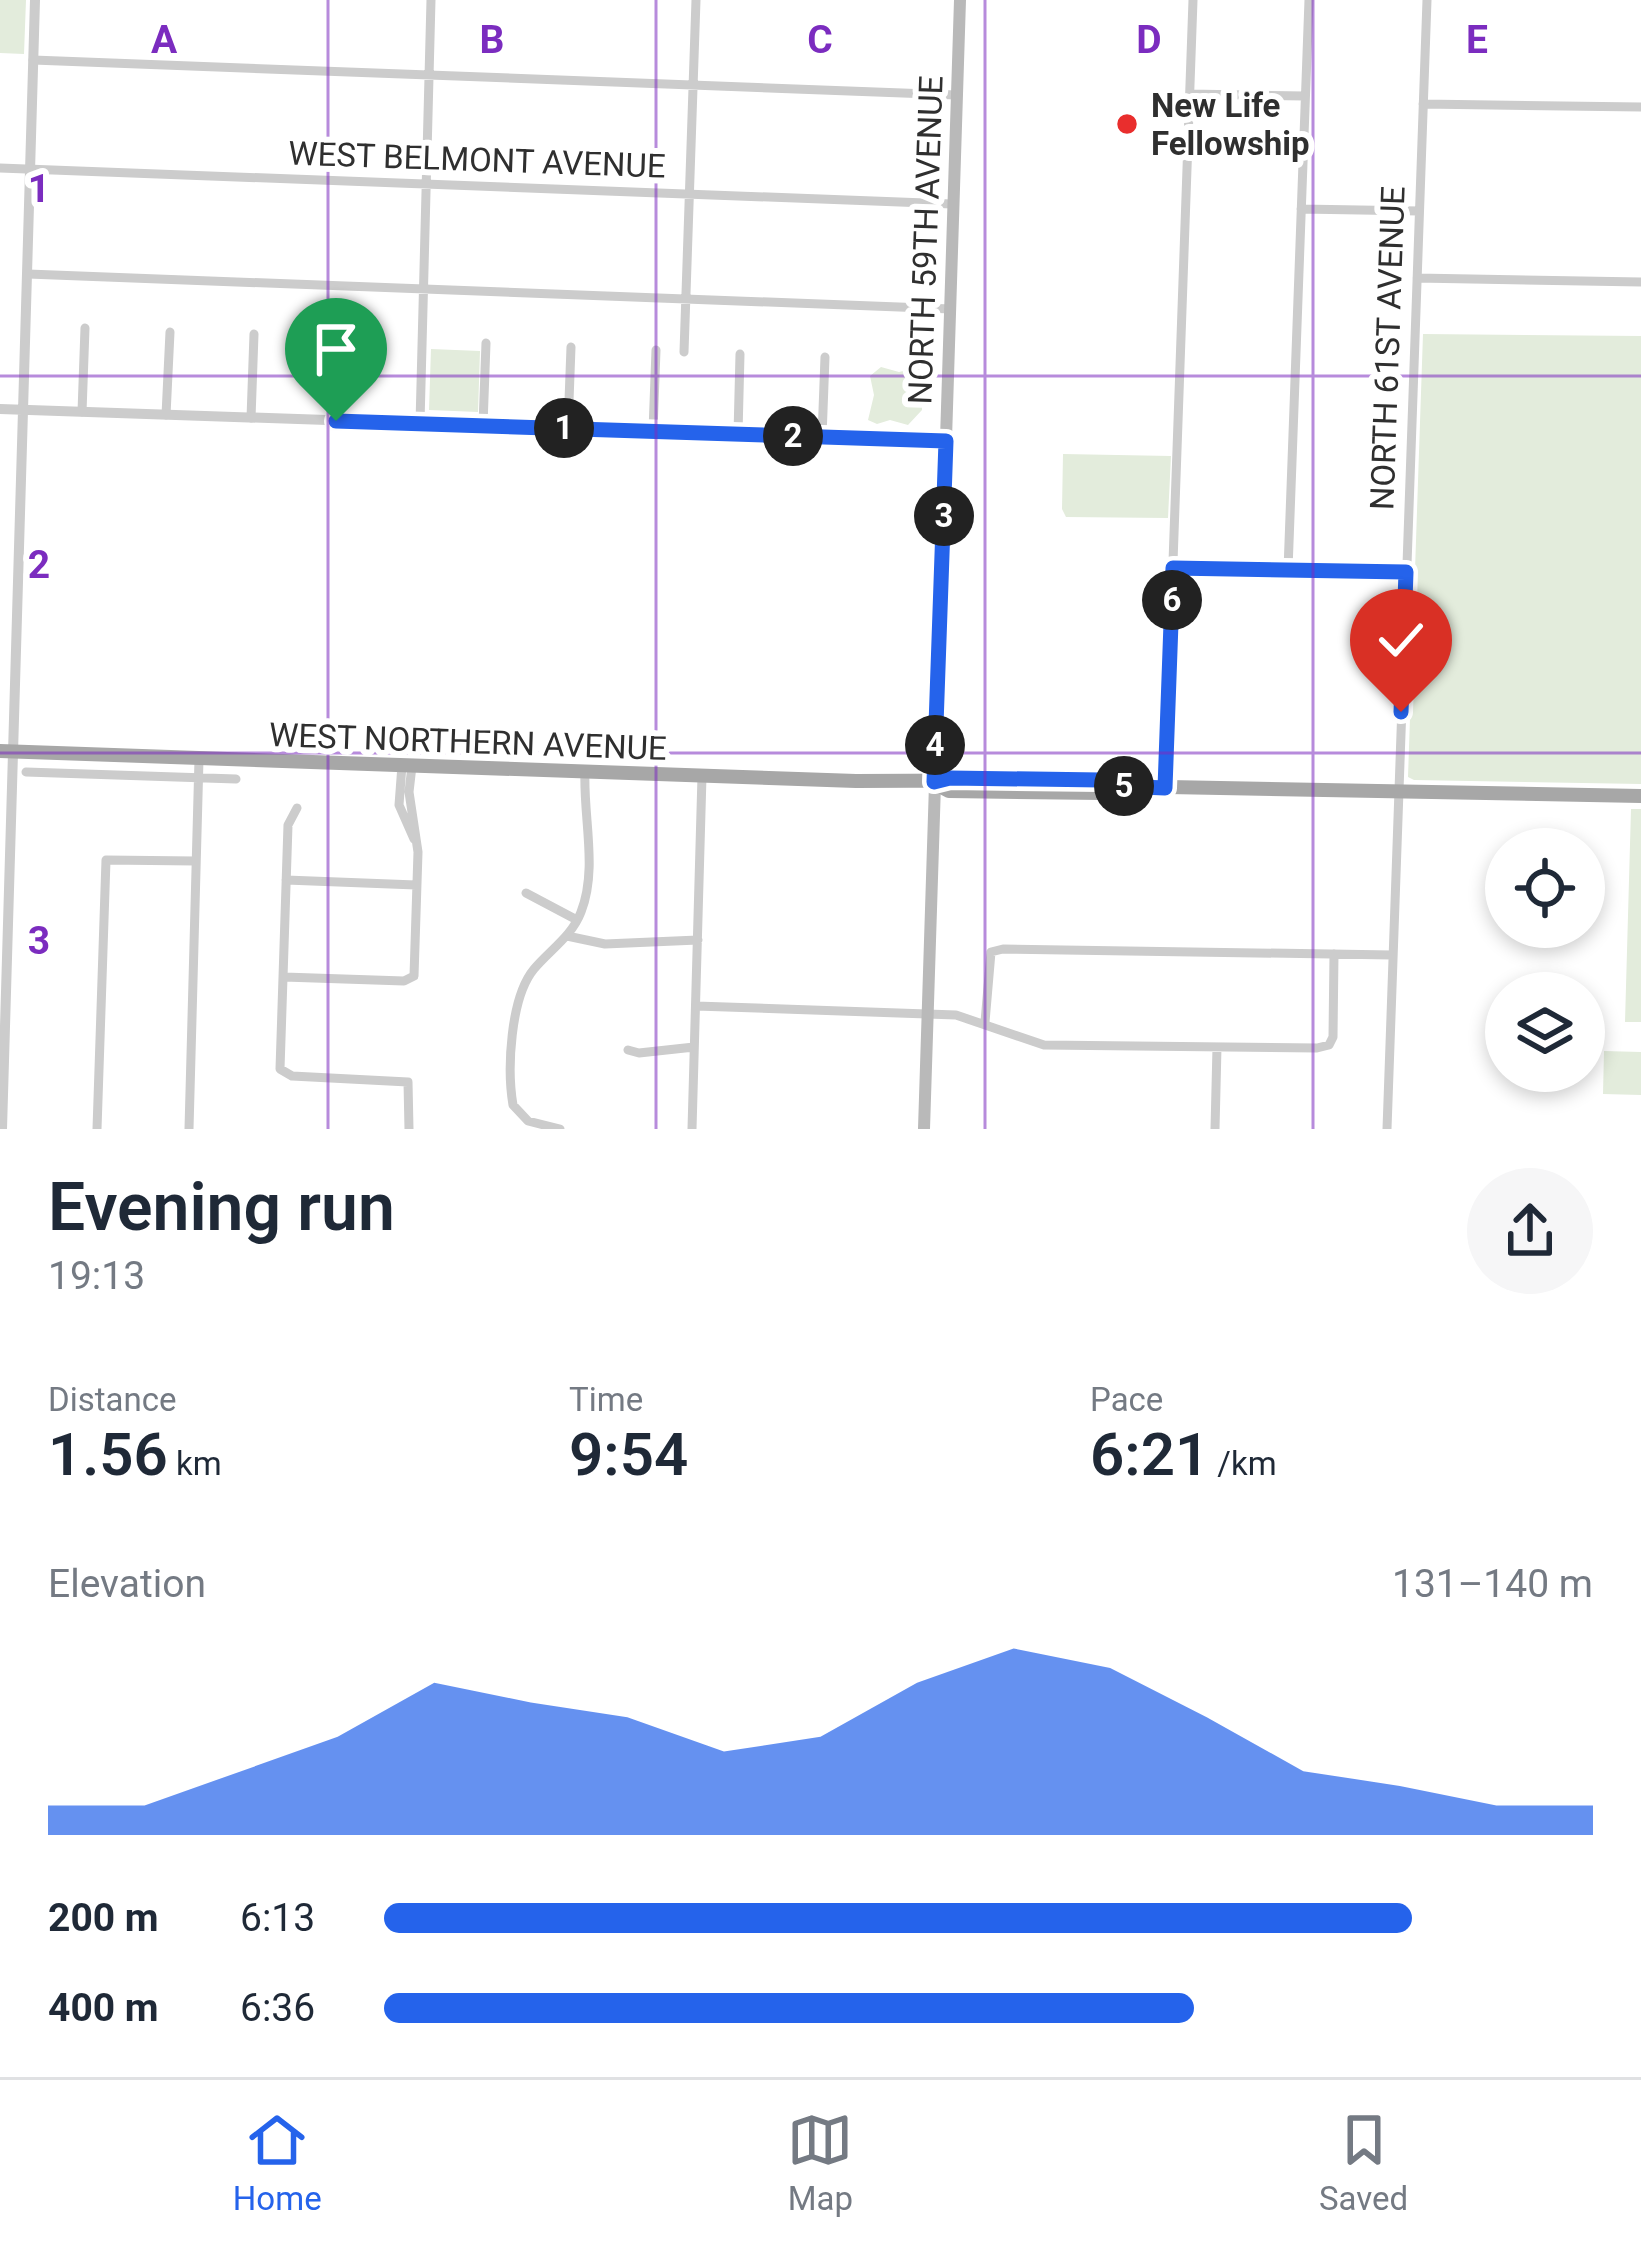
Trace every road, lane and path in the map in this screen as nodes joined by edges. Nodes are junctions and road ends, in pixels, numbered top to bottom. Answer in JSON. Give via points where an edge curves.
{"nodes":[{"id":1,"x":35,"y":0,"type":"edge"},
{"id":2,"x":431,"y":0,"type":"edge"},
{"id":3,"x":696,"y":0,"type":"edge"},
{"id":4,"x":960,"y":0,"type":"edge"},
{"id":5,"x":1193,"y":0,"type":"edge"},
{"id":6,"x":1309,"y":0,"type":"edge"},
{"id":7,"x":1427,"y":0,"type":"edge"},
{"id":8,"x":34,"y":60,"type":"junction"},
{"id":9,"x":428,"y":74,"type":"junction"},
{"id":10,"x":694,"y":85,"type":"junction"},
{"id":11,"x":1190,"y":94,"type":"junction"},
{"id":12,"x":956,"y":95,"type":"junction"},
{"id":13,"x":1305,"y":96,"type":"junction"},
{"id":14,"x":1423,"y":104,"type":"junction"},
{"id":15,"x":1641,"y":107,"type":"edge"},
{"id":16,"x":0,"y":168,"type":"edge"},
{"id":17,"x":31,"y":169,"type":"junction"},
{"id":18,"x":425,"y":184,"type":"junction"},
{"id":19,"x":690,"y":194,"type":"junction"},
{"id":20,"x":952,"y":204,"type":"junction"},
{"id":21,"x":1301,"y":209,"type":"junction"},
{"id":22,"x":1419,"y":211,"type":"junction"},
{"id":23,"x":28,"y":274,"type":"junction"},
{"id":24,"x":1418,"y":278,"type":"junction"},
{"id":25,"x":1641,"y":282,"type":"edge"},
{"id":26,"x":422,"y":289,"type":"junction"},
{"id":27,"x":686,"y":299,"type":"junction"},
{"id":28,"x":951,"y":309,"type":"junction"},
{"id":29,"x":85,"y":328,"type":"dead end"},
{"id":30,"x":170,"y":332,"type":"dead end"},
{"id":31,"x":254,"y":334,"type":"dead end"},
{"id":32,"x":339,"y":337,"type":"dead end"},
{"id":33,"x":486,"y":343,"type":"dead end"},
{"id":34,"x":571,"y":346,"type":"dead end"},
{"id":35,"x":656,"y":350,"type":"dead end"},
{"id":36,"x":684,"y":352,"type":"dead end"},
{"id":37,"x":740,"y":354,"type":"dead end"},
{"id":38,"x":825,"y":357,"type":"dead end"},
{"id":39,"x":0,"y":410,"type":"edge"},
{"id":40,"x":24,"y":410,"type":"junction"},
{"id":41,"x":82,"y":412,"type":"junction"},
{"id":42,"x":166,"y":415,"type":"junction"},
{"id":43,"x":251,"y":418,"type":"junction"},
{"id":44,"x":336,"y":421,"type":"junction"},
{"id":45,"x":420,"y":423,"type":"junction"},
{"id":46,"x":483,"y":425,"type":"junction"},
{"id":47,"x":568,"y":428,"type":"junction"},
{"id":48,"x":653,"y":431,"type":"junction"},
{"id":49,"x":737,"y":434,"type":"junction"},
{"id":50,"x":822,"y":437,"type":"junction"},
{"id":51,"x":946,"y":441,"type":"junction"},
{"id":52,"x":1173,"y":568,"type":"junction"},
{"id":53,"x":1288,"y":569,"type":"junction"},
{"id":54,"x":1406,"y":572,"type":"junction"},
{"id":55,"x":6,"y":752,"type":"edge"},
{"id":56,"x":199,"y":759,"type":"junction"},
{"id":57,"x":407,"y":765,"type":"junction"},
{"id":58,"x":26,"y":772,"type":"dead end"},
{"id":59,"x":585,"y":772,"type":"junction"},
{"id":60,"x":702,"y":776,"type":"junction"},
{"id":61,"x":198,"y":777,"type":"junction"},
{"id":62,"x":236,"y":779,"type":"dead end"},
{"id":63,"x":934,"y":782,"type":"junction"},
{"id":64,"x":1165,"y":788,"type":"junction"},
{"id":65,"x":1398,"y":791,"type":"junction"},
{"id":66,"x":1641,"y":796,"type":"edge"},
{"id":67,"x":297,"y":808,"type":"dead end"},
{"id":68,"x":195,"y":861,"type":"junction"},
{"id":69,"x":286,"y":880,"type":"junction"},
{"id":70,"x":416,"y":885,"type":"junction"},
{"id":71,"x":526,"y":893,"type":"dead end"},
{"id":72,"x":577,"y":920,"type":"junction"},
{"id":73,"x":567,"y":936,"type":"junction"},
{"id":74,"x":698,"y":940,"type":"junction"},
{"id":75,"x":1334,"y":954,"type":"junction"},
{"id":76,"x":1392,"y":955,"type":"junction"},
{"id":77,"x":284,"y":977,"type":"junction"},
{"id":78,"x":696,"y":1006,"type":"junction"},
{"id":79,"x":927,"y":1014,"type":"junction"},
{"id":80,"x":985,"y":1022,"type":"junction"},
{"id":81,"x":694,"y":1047,"type":"junction"},
{"id":82,"x":1217,"y":1047,"type":"junction"},
{"id":83,"x":628,"y":1049,"type":"dead end"},
{"id":84,"x":2,"y":1129,"type":"edge"},
{"id":85,"x":97,"y":1129,"type":"edge"},
{"id":86,"x":189,"y":1129,"type":"edge"},
{"id":87,"x":409,"y":1129,"type":"edge"},
{"id":88,"x":560,"y":1129,"type":"edge"},
{"id":89,"x":692,"y":1129,"type":"edge"},
{"id":90,"x":924,"y":1129,"type":"edge"},
{"id":91,"x":1216,"y":1129,"type":"edge"},
{"id":92,"x":1387,"y":1129,"type":"edge"}],
"edges":[{"from":1,"to":8,"type":"street"},
{"from":2,"to":9,"type":"street"},
{"from":3,"to":10,"type":"street"},
{"from":4,"to":12,"type":"main road","name":"NORTH 59TH AVENUE"},
{"from":5,"to":11,"type":"street"},
{"from":6,"to":13,"type":"street"},
{"from":7,"to":14,"type":"street","name":"NORTH 61ST AVENUE"},
{"from":8,"to":9,"type":"street"},
{"from":8,"to":17,"type":"street"},
{"from":9,"to":10,"type":"street"},
{"from":9,"to":18,"type":"street"},
{"from":10,"to":12,"type":"street"},
{"from":10,"to":19,"type":"street"},
{"from":11,"to":13,"type":"street"},
{"from":11,"to":52,"type":"street"},
{"from":12,"to":20,"type":"main road","name":"NORTH 59TH AVENUE"},
{"from":13,"to":21,"type":"street"},
{"from":14,"to":15,"type":"street"},
{"from":14,"to":22,"type":"street","name":"NORTH 61ST AVENUE"},
{"from":16,"to":17,"type":"street","name":"WEST BELMONT AVENUE"},
{"from":17,"to":18,"type":"street","name":"WEST BELMONT AVENUE"},
{"from":17,"to":23,"type":"street"},
{"from":18,"to":19,"type":"street","name":"WEST BELMONT AVENUE"},
{"from":18,"to":26,"type":"street"},
{"from":19,"to":20,"type":"street","name":"WEST BELMONT AVENUE"},
{"from":19,"to":27,"type":"street"},
{"from":20,"to":28,"type":"main road","name":"NORTH 59TH AVENUE"},
{"from":21,"to":22,"type":"street"},
{"from":21,"to":53,"type":"street"},
{"from":22,"to":24,"type":"street","name":"NORTH 61ST AVENUE"},
{"from":23,"to":26,"type":"street"},
{"from":23,"to":40,"type":"street"},
{"from":24,"to":25,"type":"street"},
{"from":24,"to":54,"type":"street","name":"NORTH 61ST AVENUE"},
{"from":26,"to":27,"type":"street"},
{"from":26,"to":45,"type":"street"},
{"from":27,"to":28,"type":"street"},
{"from":27,"to":36,"type":"street"},
{"from":28,"to":51,"type":"main road","name":"NORTH 59TH AVENUE"},
{"from":29,"to":41,"type":"street"},
{"from":30,"to":42,"type":"street"},
{"from":31,"to":43,"type":"street"},
{"from":32,"to":44,"type":"street"},
{"from":33,"to":46,"type":"street"},
{"from":34,"to":47,"type":"street"},
{"from":35,"to":48,"type":"street"},
{"from":37,"to":49,"type":"street"},
{"from":38,"to":50,"type":"street"},
{"from":39,"to":40,"type":"street"},
{"from":40,"to":41,"type":"street"},
{"from":40,"to":55,"type":"street"},
{"from":41,"to":42,"type":"street"},
{"from":42,"to":43,"type":"street"},
{"from":43,"to":44,"type":"street"},
{"from":44,"to":45,"type":"street"},
{"from":45,"to":46,"type":"street"},
{"from":46,"to":47,"type":"street"},
{"from":47,"to":48,"type":"street"},
{"from":48,"to":49,"type":"street"},
{"from":49,"to":50,"type":"street"},
{"from":50,"to":51,"type":"street"},
{"from":51,"to":63,"type":"main road","name":"NORTH 59TH AVENUE"},
{"from":52,"to":53,"type":"street"},
{"from":52,"to":64,"type":"street"},
{"from":53,"to":54,"type":"street"},
{"from":54,"to":65,"type":"street","name":"NORTH 61ST AVENUE"},
{"from":55,"to":56,"type":"main road","name":"WEST NORTHERN AVENUE"},
{"from":55,"to":84,"type":"street"},
{"from":56,"to":57,"type":"main road","name":"WEST NORTHERN AVENUE"},
{"from":56,"to":61,"type":"street"},
{"from":57,"to":59,"type":"main road","name":"WEST NORTHERN AVENUE"},
{"from":57,"to":70,"type":"street","via":[[399,805],[417,843]]},
{"from":58,"to":61,"type":"street","name":"WEST NORTHERN AVENUE"},
{"from":59,"to":60,"type":"main road","name":"WEST NORTHERN AVENUE"},
{"from":59,"to":72,"type":"street","via":[[590,870]]},
{"from":60,"to":63,"type":"main road","name":"WEST NORTHERN AVENUE"},
{"from":60,"to":74,"type":"street"},
{"from":61,"to":62,"type":"street","name":"WEST NORTHERN AVENUE"},
{"from":61,"to":68,"type":"street"},
{"from":63,"to":64,"type":"main road","name":"WEST NORTHERN AVENUE","via":[[1101,780]]},
{"from":63,"to":79,"type":"main road","name":"NORTH 59TH AVENUE"},
{"from":64,"to":65,"type":"main road","name":"WEST NORTHERN AVENUE"},
{"from":65,"to":66,"type":"main road","name":"WEST NORTHERN AVENUE"},
{"from":65,"to":76,"type":"street","name":"NORTH 61ST AVENUE"},
{"from":67,"to":69,"type":"street","via":[[288,825]]},
{"from":68,"to":85,"type":"street","via":[[106,860]]},
{"from":68,"to":86,"type":"street"},
{"from":69,"to":70,"type":"street"},
{"from":69,"to":77,"type":"street"},
{"from":70,"to":77,"type":"street","via":[[411,979]]},
{"from":71,"to":72,"type":"street"},
{"from":72,"to":73,"type":"street"},
{"from":73,"to":74,"type":"street","via":[[618,945]]},
{"from":73,"to":88,"type":"street","via":[[537,965],[515,1011],[512,1097],[519,1115]]},
{"from":74,"to":78,"type":"street"},
{"from":75,"to":76,"type":"street"},
{"from":75,"to":80,"type":"street","via":[[1003,949],[991,952]]},
{"from":75,"to":82,"type":"street","via":[[1329,1045]]},
{"from":76,"to":92,"type":"street","name":"NORTH 61ST AVENUE"},
{"from":77,"to":87,"type":"street","via":[[284,1074],[408,1082]]},
{"from":78,"to":79,"type":"street"},
{"from":78,"to":81,"type":"street"},
{"from":79,"to":80,"type":"street"},
{"from":79,"to":90,"type":"main road","name":"NORTH 59TH AVENUE"},
{"from":80,"to":82,"type":"street","via":[[1044,1045]]},
{"from":81,"to":83,"type":"street"},
{"from":81,"to":89,"type":"street"},
{"from":82,"to":91,"type":"street"}]}
